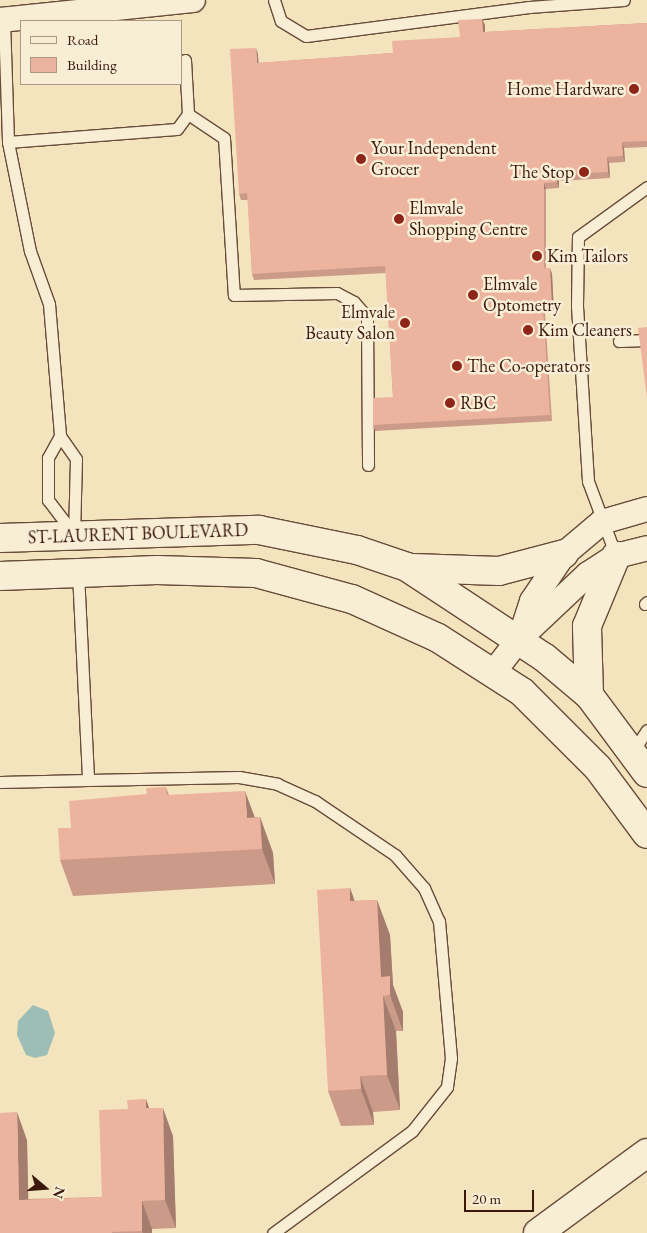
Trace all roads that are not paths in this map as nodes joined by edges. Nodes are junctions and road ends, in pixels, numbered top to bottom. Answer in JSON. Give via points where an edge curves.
{"nodes":[{"id":1,"x":193,"y":0,"type":"edge"},
{"id":2,"x":274,"y":0,"type":"edge"},
{"id":3,"x":624,"y":0,"type":"edge"},
{"id":4,"x":142,"y":3,"type":"edge"},
{"id":5,"x":2,"y":20,"type":"edge"},
{"id":6,"x":185,"y":60,"type":"dead end"},
{"id":7,"x":188,"y":114,"type":"junction"},
{"id":8,"x":8,"y":142,"type":"junction"},
{"id":9,"x":647,"y":187,"type":"edge"},
{"id":10,"x":647,"y":340,"type":"edge"},
{"id":11,"x":619,"y":341,"type":"dead end"},
{"id":12,"x":60,"y":436,"type":"junction"},
{"id":13,"x":368,"y":464,"type":"dead end"},
{"id":14,"x":647,"y":509,"type":"edge"},
{"id":15,"x":602,"y":522,"type":"junction"},
{"id":16,"x":74,"y":534,"type":"junction"},
{"id":17,"x":0,"y":538,"type":"edge"},
{"id":18,"x":647,"y":548,"type":"edge"},
{"id":19,"x":564,"y":554,"type":"junction"},
{"id":20,"x":616,"y":556,"type":"junction"},
{"id":21,"x":407,"y":567,"type":"junction"},
{"id":22,"x":78,"y":573,"type":"junction"},
{"id":23,"x":0,"y":576,"type":"edge"},
{"id":24,"x":520,"y":638,"type":"junction"},
{"id":25,"x":493,"y":673,"type":"junction"},
{"id":26,"x":589,"y":696,"type":"junction"},
{"id":27,"x":647,"y":730,"type":"edge"},
{"id":28,"x":640,"y":763,"type":"edge"},
{"id":29,"x":88,"y":780,"type":"junction"},
{"id":30,"x":0,"y":782,"type":"edge"},
{"id":31,"x":647,"y":834,"type":"edge"},
{"id":32,"x":647,"y":1153,"type":"edge"},
{"id":33,"x":273,"y":1233,"type":"edge"},
{"id":34,"x":538,"y":1233,"type":"edge"}],
"edges":[{"from":1,"to":4,"type":"street"},
{"from":2,"to":3,"type":"lane","via":[[281,21],[306,36],[529,7]]},
{"from":4,"to":5,"type":"street"},
{"from":5,"to":8,"type":"lane"},
{"from":6,"to":7,"type":"lane"},
{"from":7,"to":8,"type":"lane","via":[[177,129]]},
{"from":7,"to":13,"type":"lane","via":[[224,138],[234,296],[337,293],[354,302],[367,317]]},
{"from":8,"to":12,"type":"lane","via":[[30,251],[48,304]]},
{"from":9,"to":15,"type":"lane","via":[[578,237],[588,481]]},
{"from":10,"to":11,"type":"lane"},
{"from":12,"to":16,"type":"lane","via":[[76,459]]},
{"from":12,"to":16,"type":"lane","via":[[48,458],[48,500]]},
{"from":14,"to":15,"type":"street"},
{"from":15,"to":19,"type":"street"},
{"from":15,"to":20,"type":"lane"},
{"from":16,"to":17,"type":"street","name":"ST-LAURENT BOULEVARD"},
{"from":16,"to":21,"type":"street","name":"ST-LAURENT BOULEVARD","via":[[259,530],[358,550]]},
{"from":16,"to":22,"type":"street"},
{"from":18,"to":20,"type":"street"},
{"from":19,"to":21,"type":"street","via":[[499,571]]},
{"from":19,"to":24,"type":"street","via":[[532,601]]},
{"from":20,"to":24,"type":"street","via":[[588,574]]},
{"from":20,"to":26,"type":"street","via":[[587,626]]},
{"from":21,"to":24,"type":"street","name":"ST-LAURENT BOULEVARD"},
{"from":22,"to":23,"type":"street","name":"ST-LAURENT BOULEVARD"},
{"from":22,"to":25,"type":"street","name":"ST-LAURENT BOULEVARD","via":[[256,573],[307,584],[394,616]]},
{"from":22,"to":29,"type":"lane"},
{"from":24,"to":25,"type":"street"},
{"from":24,"to":26,"type":"street","name":"ST-LAURENT BOULEVARD"},
{"from":25,"to":31,"type":"street","name":"ST-LAURENT BOULEVARD","via":[[522,692],[598,768]]},
{"from":26,"to":28,"type":"street","name":"ST-LAURENT BOULEVARD"},
{"from":27,"to":28,"type":"lane"},
{"from":29,"to":30,"type":"lane"},
{"from":29,"to":33,"type":"lane","via":[[239,777],[277,784],[315,801],[395,855],[424,888],[439,921],[451,1058],[447,1088],[412,1131]]},
{"from":32,"to":34,"type":"street"}]}
